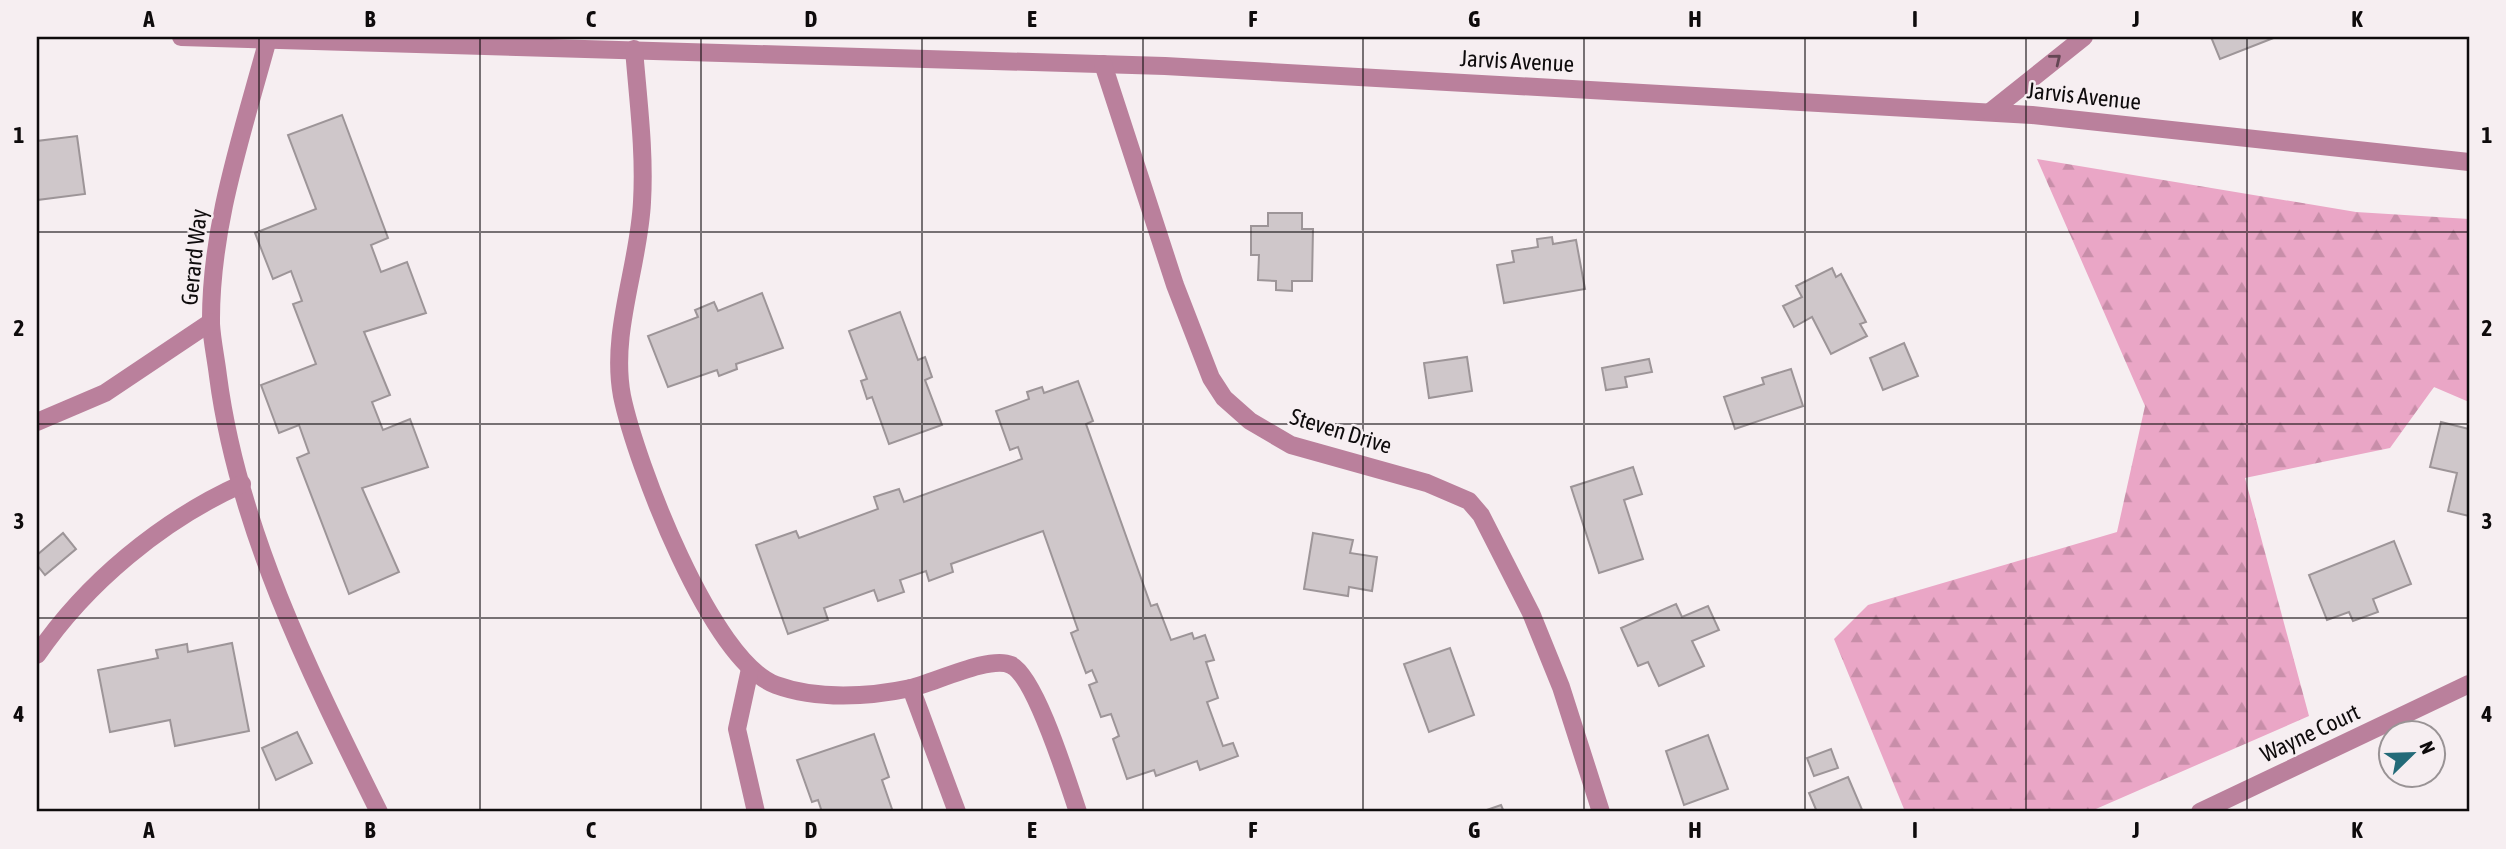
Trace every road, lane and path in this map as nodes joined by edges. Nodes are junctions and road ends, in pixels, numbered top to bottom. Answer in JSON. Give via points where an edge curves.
{"nodes":[{"id":1,"x":181,"y":37,"type":"edge"},
{"id":2,"x":2084,"y":37,"type":"edge"},
{"id":3,"x":268,"y":38,"type":"junction"},
{"id":4,"x":634,"y":49,"type":"junction"},
{"id":5,"x":1103,"y":64,"type":"junction"},
{"id":6,"x":1990,"y":113,"type":"junction"},
{"id":7,"x":2469,"y":162,"type":"edge"},
{"id":8,"x":211,"y":322,"type":"junction"},
{"id":9,"x":37,"y":422,"type":"edge"},
{"id":10,"x":242,"y":484,"type":"junction"},
{"id":11,"x":37,"y":654,"type":"edge"},
{"id":12,"x":750,"y":669,"type":"junction"},
{"id":13,"x":2469,"y":684,"type":"edge"},
{"id":14,"x":911,"y":688,"type":"junction"},
{"id":15,"x":379,"y":812,"type":"edge"},
{"id":16,"x":755,"y":812,"type":"edge"},
{"id":17,"x":957,"y":812,"type":"edge"},
{"id":18,"x":1078,"y":812,"type":"edge"},
{"id":19,"x":1601,"y":812,"type":"edge"},
{"id":20,"x":2200,"y":812,"type":"edge"}],
"edges":[{"from":1,"to":3,"type":"street","name":"Jarvis Avenue"},
{"from":6,"to":2,"type":"street","one_way":true},
{"from":3,"to":4,"type":"street","name":"Jarvis Avenue"},
{"from":3,"to":8,"type":"street","name":"Gerard Way","via":[[227,187]]},
{"from":4,"to":5,"type":"street","name":"Jarvis Avenue"},
{"from":4,"to":12,"type":"street","via":[[642,202],[620,343],[622,397],[655,501],[677,549],[713,616]]},
{"from":5,"to":6,"type":"street","name":"Jarvis Avenue"},
{"from":5,"to":19,"type":"street","name":"Steven Drive","via":[[1175,285],[1211,378],[1224,398],[1250,421],[1292,445],[1427,482],[1469,501],[1531,613],[1561,687]]},
{"from":6,"to":7,"type":"street","name":"Jarvis Avenue"},
{"from":8,"to":9,"type":"street","via":[[105,393]]},
{"from":8,"to":10,"type":"street","name":"Gerard Way","via":[[222,406]]},
{"from":10,"to":11,"type":"street","via":[[178,520],[117,566],[82,599]]},
{"from":10,"to":15,"type":"street","name":"Gerard Way","via":[[285,610]]},
{"from":12,"to":14,"type":"street","via":[[775,684],[809,692],[856,695]]},
{"from":12,"to":16,"type":"street","via":[[737,729]]},
{"from":13,"to":20,"type":"street","name":"Wayne Court"},
{"from":14,"to":17,"type":"street"},
{"from":14,"to":18,"type":"street","via":[[986,665],[1009,663],[1019,671],[1042,712]]}]}
